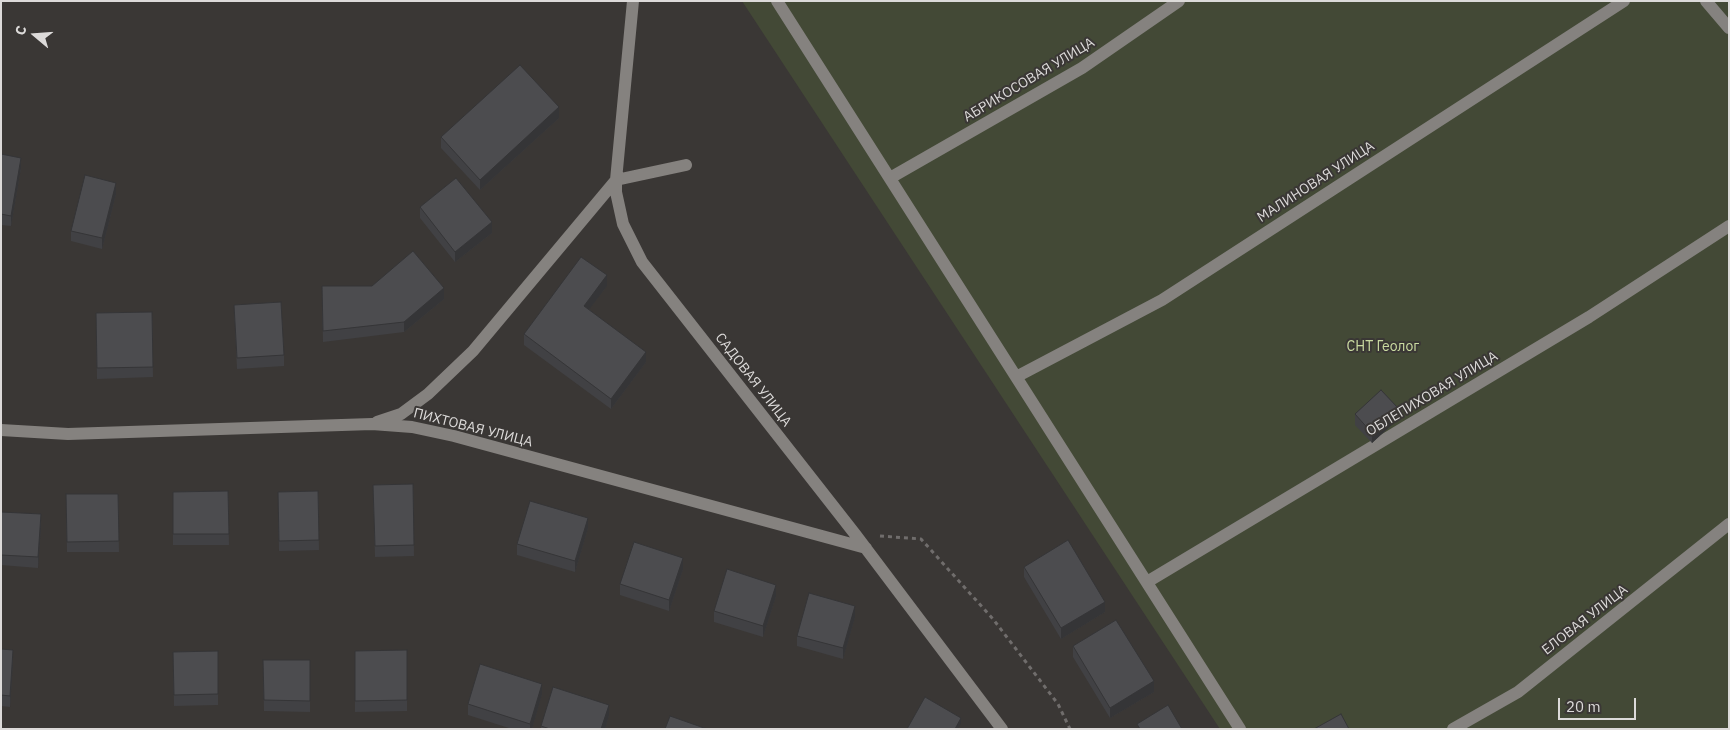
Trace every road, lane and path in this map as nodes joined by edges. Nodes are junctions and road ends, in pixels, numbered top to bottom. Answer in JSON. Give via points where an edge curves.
{"nodes":[{"id":1,"x":633,"y":1,"type":"edge"},
{"id":2,"x":777,"y":1,"type":"edge"},
{"id":3,"x":1179,"y":1,"type":"edge"},
{"id":4,"x":1624,"y":1,"type":"edge"},
{"id":5,"x":1706,"y":1,"type":"edge"},
{"id":6,"x":1729,"y":28,"type":"edge"},
{"id":7,"x":686,"y":165,"type":"dead end"},
{"id":8,"x":890,"y":178,"type":"junction"},
{"id":9,"x":616,"y":180,"type":"junction"},
{"id":10,"x":1729,"y":226,"type":"edge"},
{"id":11,"x":1016,"y":377,"type":"junction"},
{"id":12,"x":372,"y":424,"type":"junction"},
{"id":13,"x":1,"y":430,"type":"edge"},
{"id":14,"x":1729,"y":524,"type":"edge"},
{"id":15,"x":855,"y":534,"type":"junction"},
{"id":16,"x":866,"y":548,"type":"junction"},
{"id":17,"x":1147,"y":582,"type":"junction"},
{"id":18,"x":1002,"y":729,"type":"edge"},
{"id":19,"x":1070,"y":729,"type":"edge"},
{"id":20,"x":1240,"y":729,"type":"edge"},
{"id":21,"x":1453,"y":729,"type":"edge"}],
"edges":[{"from":1,"to":9,"type":"street","name":"САДОВАЯ УЛИЦА"},
{"from":2,"to":8,"type":"street"},
{"from":3,"to":8,"type":"street","name":"АБРИКОСОВАЯ УЛИЦА","via":[[1082,68]]},
{"from":4,"to":11,"type":"street","name":"МАЛИНОВАЯ УЛИЦА","via":[[1162,300]]},
{"from":5,"to":6,"type":"street"},
{"from":7,"to":9,"type":"street"},
{"from":8,"to":11,"type":"street"},
{"from":9,"to":12,"type":"street","via":[[473,351],[428,394],[401,414]]},
{"from":9,"to":15,"type":"street","name":"САДОВАЯ УЛИЦА","via":[[623,224],[642,262]]},
{"from":10,"to":17,"type":"street","name":"ОБЛЕПИХОВАЯ УЛИЦА","via":[[1589,316]]},
{"from":11,"to":17,"type":"street"},
{"from":12,"to":13,"type":"street","name":"ПИХТОВАЯ УЛИЦА","via":[[68,434]]},
{"from":12,"to":16,"type":"street","name":"ПИХТОВАЯ УЛИЦА","via":[[412,427],[454,436]]},
{"from":14,"to":21,"type":"street","name":"ЕЛОВАЯ УЛИЦА","via":[[1518,692]]},
{"from":15,"to":16,"type":"street","name":"САДОВАЯ УЛИЦА"},
{"from":15,"to":19,"type":"path","via":[[921,538],[993,619],[1058,704]]},
{"from":16,"to":18,"type":"street","name":"САДОВАЯ УЛИЦА"},
{"from":17,"to":20,"type":"street"}]}
